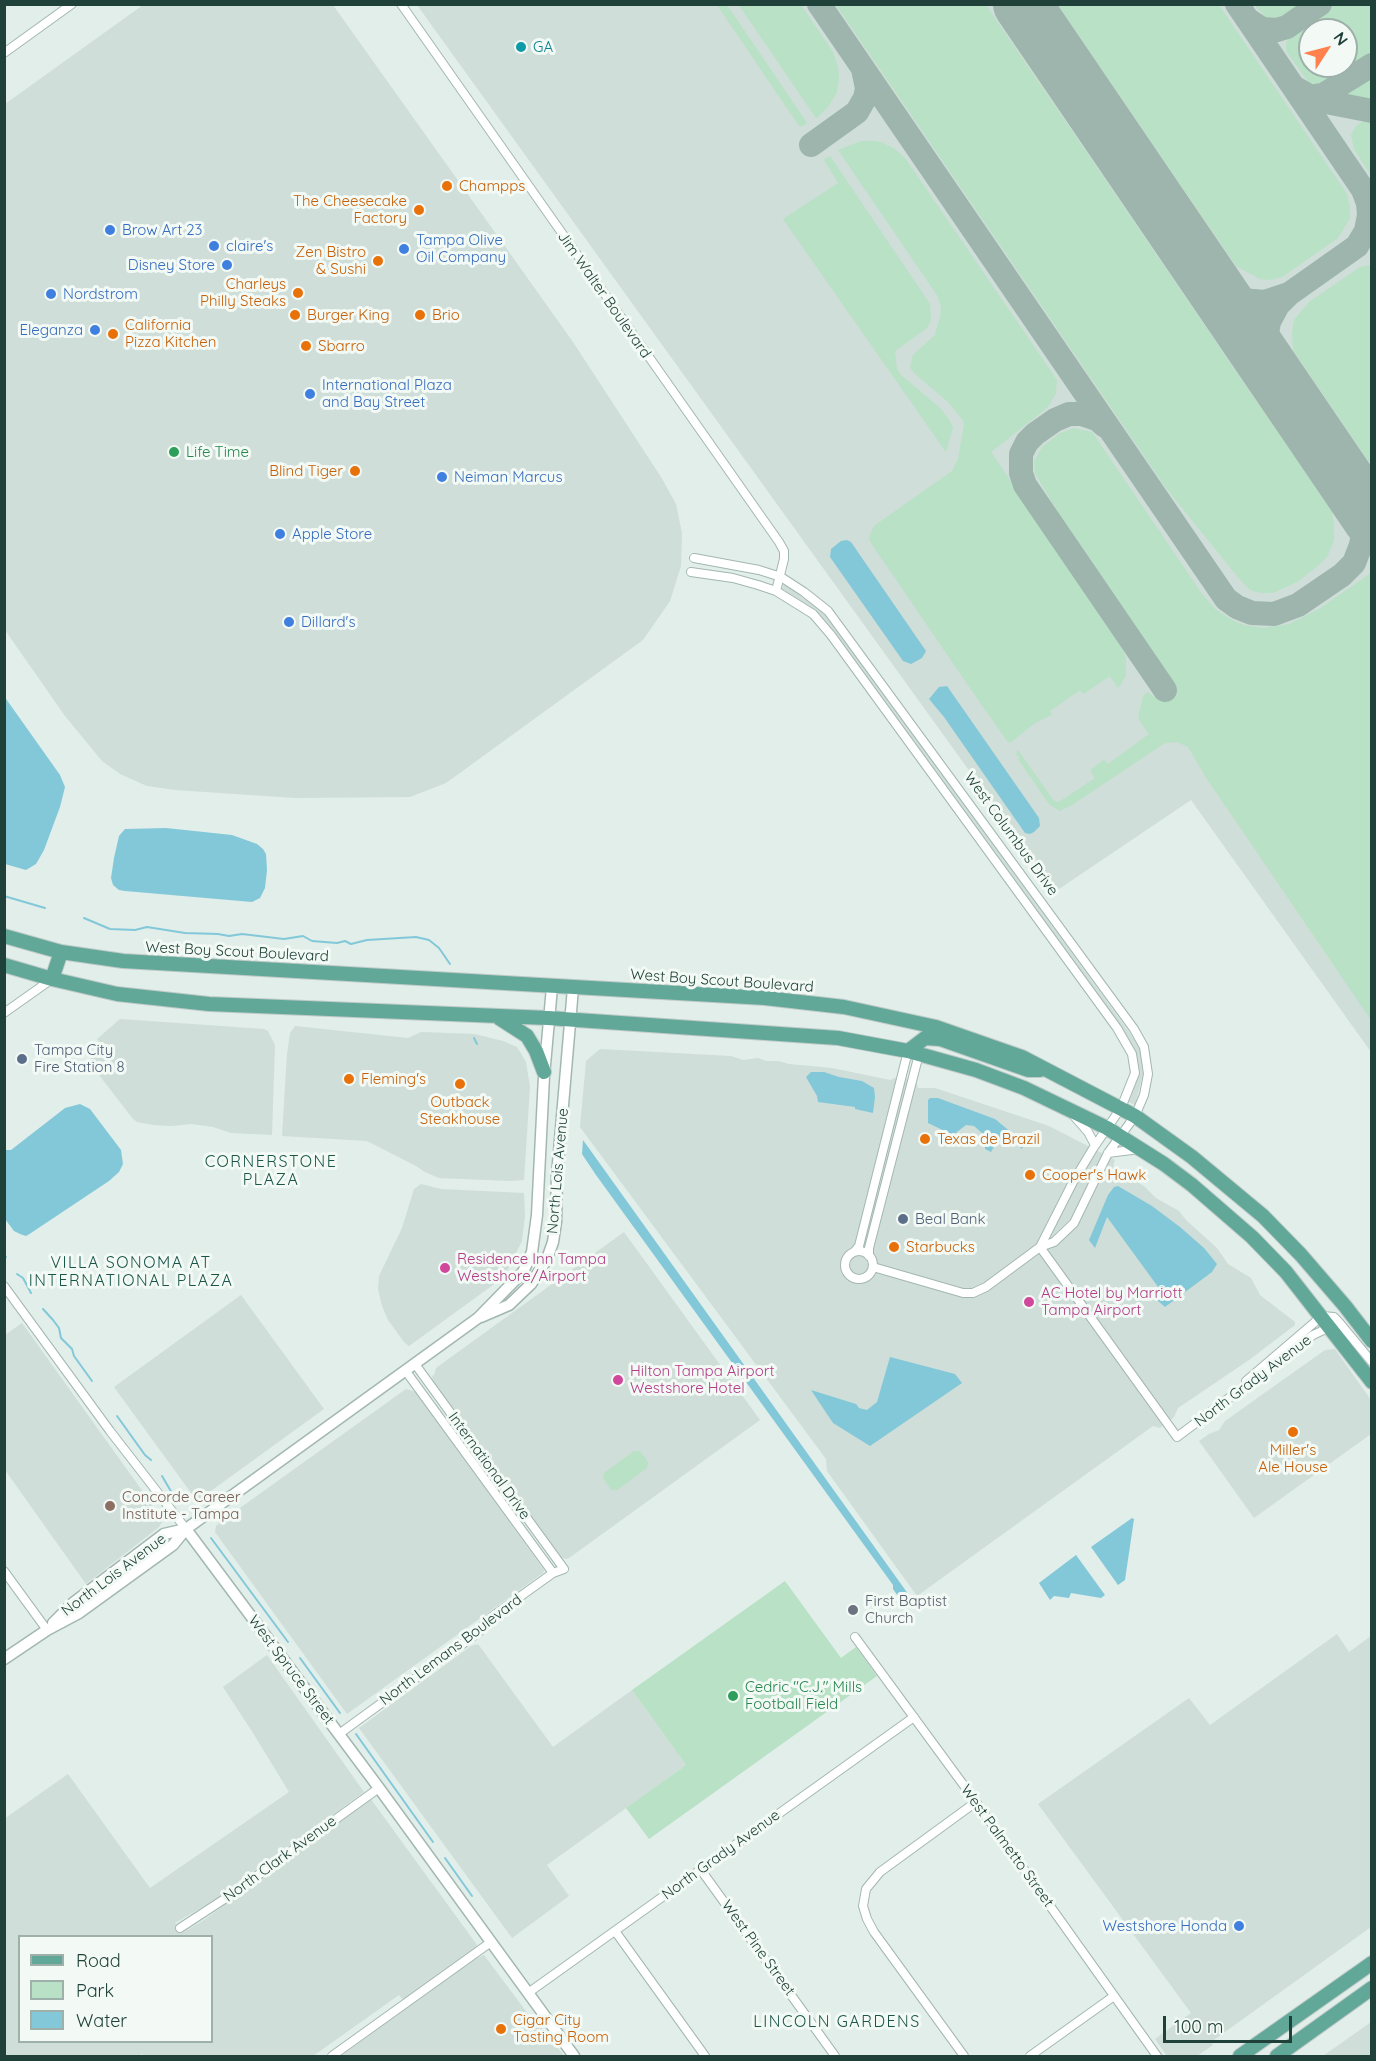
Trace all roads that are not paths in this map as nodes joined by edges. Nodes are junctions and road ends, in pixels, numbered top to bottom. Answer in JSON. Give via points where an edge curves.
{"nodes":[{"id":1,"x":72,"y":4,"type":"edge"},
{"id":2,"x":401,"y":4,"type":"edge"},
{"id":3,"x":4,"y":53,"type":"edge"},
{"id":4,"x":694,"y":558,"type":"dead end"},
{"id":5,"x":691,"y":572,"type":"dead end"},
{"id":6,"x":781,"y":577,"type":"junction"},
{"id":7,"x":776,"y":591,"type":"junction"},
{"id":8,"x":4,"y":936,"type":"edge"},
{"id":9,"x":61,"y":952,"type":"junction"},
{"id":10,"x":4,"y":965,"type":"edge"},
{"id":11,"x":52,"y":979,"type":"junction"},
{"id":12,"x":552,"y":987,"type":"junction"},
{"id":13,"x":573,"y":988,"type":"junction"},
{"id":14,"x":4,"y":1013,"type":"edge"},
{"id":15,"x":495,"y":1016,"type":"junction"},
{"id":16,"x":548,"y":1018,"type":"junction"},
{"id":17,"x":570,"y":1020,"type":"junction"},
{"id":18,"x":914,"y":1053,"type":"junction"},
{"id":19,"x":1048,"y":1070,"type":"junction"},
{"id":20,"x":544,"y":1072,"type":"junction"},
{"id":21,"x":1121,"y":1108,"type":"junction"},
{"id":22,"x":1067,"y":1109,"type":"junction"},
{"id":23,"x":1135,"y":1116,"type":"junction"},
{"id":24,"x":1107,"y":1128,"type":"junction"},
{"id":25,"x":1121,"y":1136,"type":"junction"},
{"id":26,"x":1095,"y":1145,"type":"junction"},
{"id":27,"x":1142,"y":1149,"type":"junction"},
{"id":28,"x":1108,"y":1153,"type":"junction"},
{"id":29,"x":893,"y":1157,"type":"junction"},
{"id":30,"x":880,"y":1163,"type":"junction"},
{"id":31,"x":1040,"y":1247,"type":"junction"},
{"id":32,"x":854,"y":1252,"type":"junction"},
{"id":33,"x":869,"y":1256,"type":"junction"},
{"id":34,"x":873,"y":1267,"type":"junction"},
{"id":35,"x":4,"y":1286,"type":"edge"},
{"id":36,"x":478,"y":1318,"type":"junction"},
{"id":37,"x":1326,"y":1322,"type":"junction"},
{"id":38,"x":1371,"y":1341,"type":"edge"},
{"id":39,"x":1371,"y":1362,"type":"edge"},
{"id":40,"x":410,"y":1367,"type":"junction"},
{"id":41,"x":1371,"y":1383,"type":"edge"},
{"id":42,"x":456,"y":1420,"type":"junction"},
{"id":43,"x":447,"y":1427,"type":"junction"},
{"id":44,"x":523,"y":1513,"type":"junction"},
{"id":45,"x":514,"y":1520,"type":"junction"},
{"id":46,"x":186,"y":1529,"type":"junction"},
{"id":47,"x":564,"y":1569,"type":"joint"},
{"id":48,"x":4,"y":1571,"type":"edge"},
{"id":49,"x":553,"y":1573,"type":"junction"},
{"id":50,"x":46,"y":1630,"type":"junction"},
{"id":51,"x":855,"y":1637,"type":"dead end"},
{"id":52,"x":4,"y":1659,"type":"edge"},
{"id":53,"x":914,"y":1717,"type":"junction"},
{"id":54,"x":339,"y":1734,"type":"junction"},
{"id":55,"x":379,"y":1788,"type":"junction"},
{"id":56,"x":976,"y":1802,"type":"junction"},
{"id":57,"x":701,"y":1869,"type":"junction"},
{"id":58,"x":180,"y":1928,"type":"dead end"},
{"id":59,"x":615,"y":1931,"type":"junction"},
{"id":60,"x":491,"y":1942,"type":"junction"},
{"id":61,"x":1371,"y":1963,"type":"edge"},
{"id":62,"x":1371,"y":1988,"type":"edge"},
{"id":63,"x":1335,"y":1989,"type":"junction"},
{"id":64,"x":528,"y":1993,"type":"junction"},
{"id":65,"x":1114,"y":1996,"type":"junction"},
{"id":66,"x":1347,"y":2006,"type":"junction"},
{"id":67,"x":1243,"y":2055,"type":"edge"},
{"id":68,"x":333,"y":2056,"type":"edge"},
{"id":69,"x":574,"y":2056,"type":"edge"},
{"id":70,"x":705,"y":2056,"type":"edge"},
{"id":71,"x":835,"y":2056,"type":"edge"},
{"id":72,"x":964,"y":2056,"type":"edge"},
{"id":73,"x":1030,"y":2056,"type":"edge"},
{"id":74,"x":1157,"y":2056,"type":"edge"},
{"id":75,"x":1277,"y":2056,"type":"edge"}],
"edges":[{"from":1,"to":3,"type":"street"},
{"from":2,"to":6,"type":"street","name":"Jim Walter Boulevard","via":[[779,542],[784,551]]},
{"from":4,"to":6,"type":"street","name":"West Columbus Drive"},
{"from":5,"to":7,"type":"street","name":"West Columbus Drive","via":[[733,578]]},
{"from":6,"to":7,"type":"street","name":"Jim Walter Boulevard"},
{"from":6,"to":23,"type":"street","name":"West Columbus Drive","via":[[828,611],[842,627],[1134,1029],[1144,1047],[1148,1074]]},
{"from":7,"to":21,"type":"street","name":"West Columbus Drive","via":[[813,614],[831,635],[1117,1028],[1132,1054],[1135,1073]]},
{"from":8,"to":9,"type":"main road","name":"West Boy Scout Boulevard"},
{"from":9,"to":11,"type":"main road"},
{"from":9,"to":12,"type":"main road","name":"West Boy Scout Boulevard","via":[[123,962]]},
{"from":10,"to":11,"type":"main road"},
{"from":11,"to":14,"type":"street"},
{"from":11,"to":15,"type":"main road","via":[[117,994],[208,1004]]},
{"from":12,"to":13,"type":"main road","name":"West Boy Scout Boulevard"},
{"from":12,"to":16,"type":"street","name":"North Lois Avenue"},
{"from":13,"to":17,"type":"street","name":"North Lois Avenue"},
{"from":13,"to":19,"type":"main road","name":"West Boy Scout Boulevard","via":[[844,1007],[936,1026]]},
{"from":15,"to":16,"type":"main road"},
{"from":15,"to":20,"type":"main road","via":[[527,1036]]},
{"from":16,"to":17,"type":"main road"},
{"from":16,"to":20,"type":"street","name":"North Lois Avenue"},
{"from":17,"to":18,"type":"main road","via":[[838,1038]]},
{"from":17,"to":36,"type":"street","name":"North Lois Avenue","via":[[553,1242],[531,1284],[509,1305]]},
{"from":18,"to":19,"type":"main road","via":[[925,1038],[940,1039],[1028,1070]]},
{"from":18,"to":22,"type":"main road","via":[[976,1070]]},
{"from":18,"to":29,"type":"street"},
{"from":18,"to":30,"type":"street"},
{"from":19,"to":21,"type":"main road","name":"West Boy Scout Boulevard"},
{"from":20,"to":36,"type":"street","name":"North Lois Avenue","via":[[532,1252],[523,1272]]},
{"from":21,"to":23,"type":"main road","name":"West Boy Scout Boulevard"},
{"from":21,"to":24,"type":"street","name":"West Columbus Drive"},
{"from":22,"to":24,"type":"main road"},
{"from":22,"to":26,"type":"street"},
{"from":23,"to":25,"type":"street","name":"West Columbus Drive"},
{"from":23,"to":38,"type":"main road","name":"West Boy Scout Boulevard","via":[[1263,1216],[1301,1254]]},
{"from":24,"to":25,"type":"main road"},
{"from":24,"to":26,"type":"street","name":"West Columbus Drive"},
{"from":25,"to":27,"type":"main road"},
{"from":25,"to":28,"type":"street","name":"West Columbus Drive"},
{"from":26,"to":31,"type":"street","name":"West Columbus Drive"},
{"from":27,"to":28,"type":"street"},
{"from":27,"to":37,"type":"main road","via":[[1192,1185],[1252,1237]]},
{"from":28,"to":31,"type":"street","name":"West Columbus Drive","via":[[1074,1223],[1054,1242]]},
{"from":29,"to":30,"type":"street"},
{"from":29,"to":33,"type":"street"},
{"from":30,"to":32,"type":"street","via":[[859,1246]]},
{"from":31,"to":34,"type":"street","name":"West Columbus Drive","via":[[973,1293]]},
{"from":31,"to":37,"type":"street","name":"North Grady Avenue","via":[[1178,1437],[1256,1371]]},
{"from":32,"to":33,"type":"street"},
{"from":32,"to":34,"type":"street","via":[[845,1263],[850,1276],[863,1279]]},
{"from":33,"to":34,"type":"street"},
{"from":35,"to":46,"type":"street","name":"West Spruce Street"},
{"from":36,"to":40,"type":"street","name":"North Lois Avenue"},
{"from":37,"to":39,"type":"street","via":[[1334,1317]]},
{"from":37,"to":41,"type":"main road"},
{"from":40,"to":42,"type":"street","name":"International Drive"},
{"from":40,"to":43,"type":"street","name":"International Drive"},
{"from":40,"to":46,"type":"street","name":"North Lois Avenue"},
{"from":42,"to":43,"type":"street"},
{"from":42,"to":44,"type":"street","name":"International Drive"},
{"from":43,"to":45,"type":"street","name":"International Drive"},
{"from":44,"to":45,"type":"street"},
{"from":44,"to":47,"type":"street","name":"International Drive"},
{"from":45,"to":49,"type":"street","name":"International Drive"},
{"from":46,"to":50,"type":"street","name":"North Lois Avenue","via":[[154,1559],[79,1613]]},
{"from":46,"to":54,"type":"street","name":"West Spruce Street"},
{"from":47,"to":49,"type":"street","name":"North Lemans Boulevard"},
{"from":48,"to":50,"type":"street"},
{"from":49,"to":54,"type":"street","name":"North Lemans Boulevard"},
{"from":50,"to":52,"type":"street","name":"North Lois Avenue"},
{"from":51,"to":53,"type":"street","name":"West Palmetto Street"},
{"from":53,"to":56,"type":"street","name":"West Palmetto Street"},
{"from":53,"to":57,"type":"street","name":"North Grady Avenue"},
{"from":54,"to":55,"type":"street","name":"West Spruce Street"},
{"from":55,"to":58,"type":"street","name":"North Clark Avenue"},
{"from":55,"to":60,"type":"street","name":"West Spruce Street"},
{"from":56,"to":65,"type":"street","name":"West Palmetto Street"},
{"from":56,"to":72,"type":"street","via":[[880,1872],[866,1888],[863,1906],[874,1932]]},
{"from":57,"to":59,"type":"street","name":"North Grady Avenue"},
{"from":57,"to":71,"type":"street","name":"West Pine Street"},
{"from":59,"to":64,"type":"street","name":"North Grady Avenue"},
{"from":59,"to":70,"type":"street"},
{"from":60,"to":64,"type":"street","name":"West Spruce Street"},
{"from":60,"to":68,"type":"street"},
{"from":61,"to":63,"type":"main road"},
{"from":62,"to":66,"type":"main road"},
{"from":63,"to":66,"type":"main road"},
{"from":63,"to":67,"type":"main road"},
{"from":64,"to":69,"type":"street","name":"West Spruce Street"},
{"from":65,"to":73,"type":"street"},
{"from":65,"to":74,"type":"street","name":"West Palmetto Street"},
{"from":66,"to":75,"type":"main road"}]}
